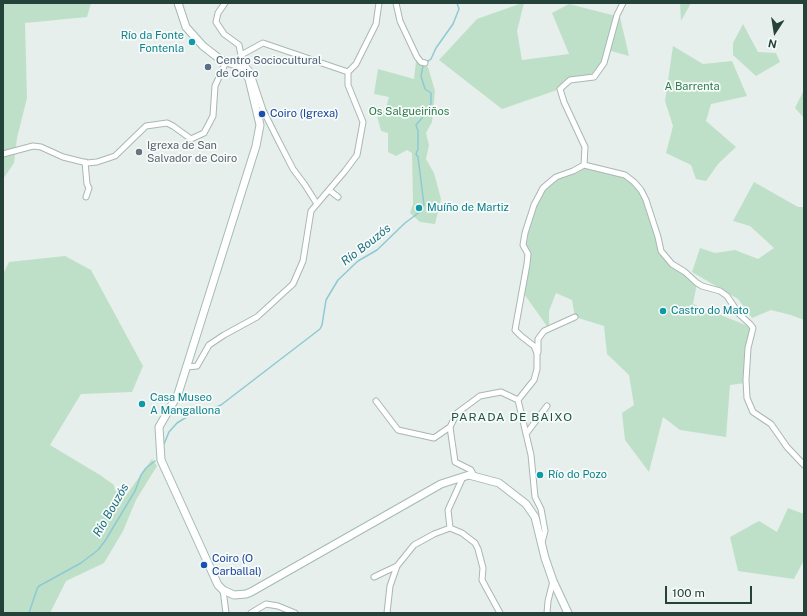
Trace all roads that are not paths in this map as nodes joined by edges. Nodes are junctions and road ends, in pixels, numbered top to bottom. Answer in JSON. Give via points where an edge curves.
{"nodes":[{"id":1,"x":178,"y":3,"type":"edge"},
{"id":2,"x":225,"y":3,"type":"edge"},
{"id":3,"x":379,"y":3,"type":"edge"},
{"id":4,"x":396,"y":3,"type":"edge"},
{"id":5,"x":623,"y":3,"type":"edge"},
{"id":6,"x":239,"y":60,"type":"junction"},
{"id":7,"x":226,"y":62,"type":"junction"},
{"id":8,"x":425,"y":63,"type":"dead end"},
{"id":9,"x":348,"y":72,"type":"junction"},
{"id":10,"x":3,"y":154,"type":"edge"},
{"id":11,"x":85,"y":162,"type":"junction"},
{"id":12,"x":584,"y":165,"type":"junction"},
{"id":13,"x":329,"y":190,"type":"junction"},
{"id":14,"x":86,"y":197,"type":"dead end"},
{"id":15,"x":338,"y":197,"type":"dead end"},
{"id":16,"x":317,"y":204,"type":"junction"},
{"id":17,"x":575,"y":317,"type":"dead end"},
{"id":18,"x":538,"y":353,"type":"junction"},
{"id":19,"x":187,"y":367,"type":"junction"},
{"id":20,"x":518,"y":400,"type":"junction"},
{"id":21,"x":376,"y":401,"type":"dead end"},
{"id":22,"x":547,"y":406,"type":"dead end"},
{"id":23,"x":450,"y":427,"type":"junction"},
{"id":24,"x":526,"y":434,"type":"junction"},
{"id":25,"x":804,"y":465,"type":"edge"},
{"id":26,"x":474,"y":476,"type":"junction"},
{"id":27,"x":463,"y":477,"type":"junction"},
{"id":28,"x":450,"y":528,"type":"junction"},
{"id":29,"x":542,"y":543,"type":"junction"},
{"id":30,"x":397,"y":566,"type":"junction"},
{"id":31,"x":374,"y":577,"type":"dead end"},
{"id":32,"x":553,"y":581,"type":"junction"},
{"id":33,"x":223,"y":590,"type":"junction"},
{"id":34,"x":226,"y":613,"type":"edge"},
{"id":35,"x":251,"y":613,"type":"edge"},
{"id":36,"x":295,"y":613,"type":"edge"},
{"id":37,"x":387,"y":613,"type":"edge"},
{"id":38,"x":500,"y":613,"type":"edge"},
{"id":39,"x":547,"y":613,"type":"edge"},
{"id":40,"x":568,"y":613,"type":"edge"}],
"edges":[{"from":1,"to":7,"type":"street","via":[[186,27],[203,46]]},
{"from":2,"to":6,"type":"street","via":[[218,13],[216,22],[224,34],[239,45]]},
{"from":3,"to":9,"type":"street","via":[[376,24],[356,64]]},
{"from":4,"to":8,"type":"street","via":[[400,21],[418,57]]},
{"from":5,"to":12,"type":"street","via":[[617,15],[604,63],[594,77],[570,80],[560,89],[585,148]]},
{"from":6,"to":7,"type":"street"},
{"from":6,"to":9,"type":"street","via":[[263,43]]},
{"from":6,"to":16,"type":"street","via":[[250,71],[263,110],[293,169]]},
{"from":6,"to":19,"type":"street","via":[[249,79],[260,125],[259,136]]},
{"from":7,"to":11,"type":"street","via":[[214,86],[213,116],[204,133],[190,138],[167,123],[146,126],[115,156],[97,162]]},
{"from":9,"to":13,"type":"street","via":[[348,85],[363,122],[357,155]]},
{"from":10,"to":11,"type":"street","via":[[33,146],[41,147],[63,158]]},
{"from":11,"to":14,"type":"street","via":[[89,188]]},
{"from":12,"to":18,"type":"street","via":[[573,172],[556,177],[544,188],[534,205],[525,233],[523,245],[528,254],[527,264],[515,330],[534,346]]},
{"from":12,"to":25,"type":"street","via":[[625,175],[634,182],[646,200],[661,251],[672,264],[697,283],[727,296],[739,314],[753,328],[748,348],[747,398],[753,412],[771,424]]},
{"from":13,"to":15,"type":"street"},
{"from":13,"to":16,"type":"street"},
{"from":16,"to":19,"type":"street","via":[[311,211],[303,261],[293,284],[257,317],[209,345],[197,366]]},
{"from":17,"to":18,"type":"street","via":[[544,332],[538,339]]},
{"from":18,"to":20,"type":"street","via":[[534,380]]},
{"from":19,"to":33,"type":"street","via":[[178,394],[159,427],[161,457],[218,585]]},
{"from":20,"to":23,"type":"street","via":[[501,392],[480,396],[458,413]]},
{"from":20,"to":24,"type":"street"},
{"from":21,"to":23,"type":"street","via":[[398,430],[434,438]]},
{"from":22,"to":24,"type":"street"},
{"from":23,"to":26,"type":"street","via":[[455,462],[471,470]]},
{"from":24,"to":29,"type":"street","via":[[535,497],[541,509],[545,531]]},
{"from":26,"to":27,"type":"street"},
{"from":26,"to":29,"type":"street","via":[[499,483],[526,504],[535,517]]},
{"from":27,"to":28,"type":"street","via":[[448,510]]},
{"from":27,"to":33,"type":"street","via":[[442,484],[251,592],[234,595]]},
{"from":28,"to":30,"type":"street","via":[[414,545]]},
{"from":28,"to":38,"type":"street","via":[[475,543],[483,568],[482,580]]},
{"from":29,"to":32,"type":"street"},
{"from":30,"to":31,"type":"street"},
{"from":30,"to":37,"type":"street","via":[[390,586]]},
{"from":32,"to":39,"type":"street"},
{"from":32,"to":40,"type":"street"},
{"from":33,"to":34,"type":"street"},
{"from":35,"to":36,"type":"street","via":[[266,604]]}]}
